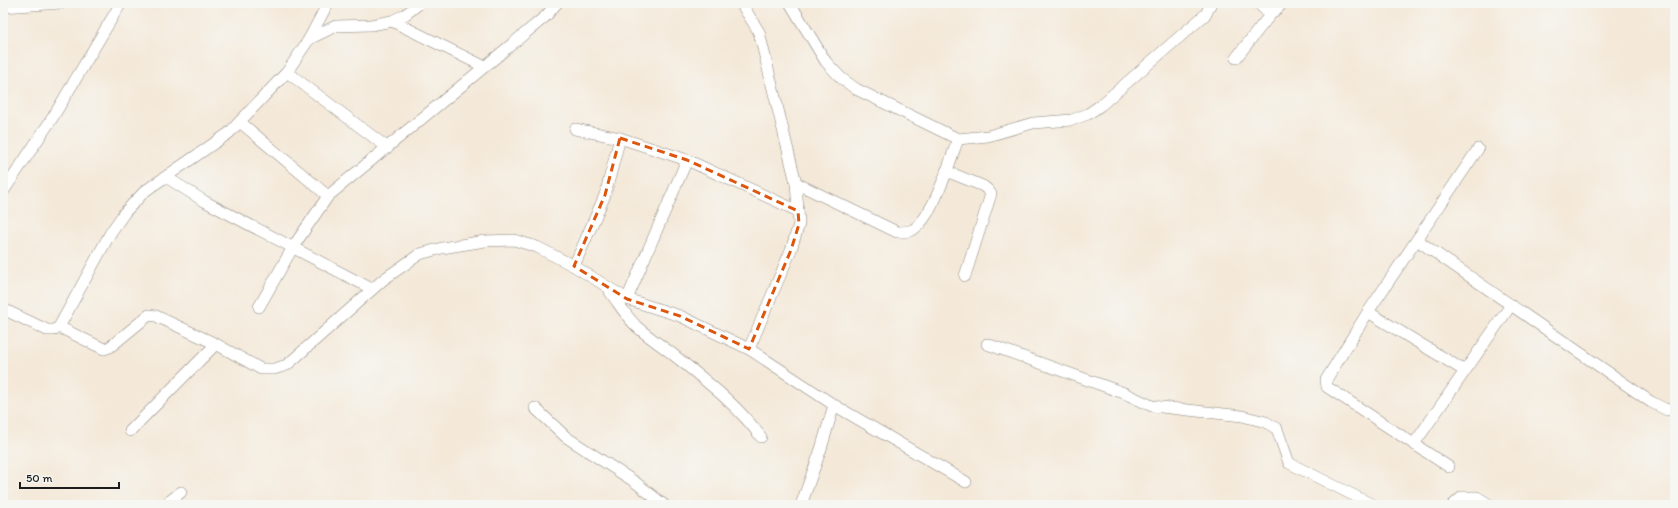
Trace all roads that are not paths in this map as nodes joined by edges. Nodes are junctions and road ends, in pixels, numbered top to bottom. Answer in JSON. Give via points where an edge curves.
{"nodes":[{"id":1,"x":61,"y":3,"type":"edge"},
{"id":2,"x":121,"y":3,"type":"edge"},
{"id":3,"x":328,"y":3,"type":"edge"},
{"id":4,"x":420,"y":3,"type":"edge"},
{"id":5,"x":557,"y":3,"type":"edge"},
{"id":6,"x":741,"y":3,"type":"edge"},
{"id":7,"x":790,"y":3,"type":"edge"},
{"id":8,"x":1211,"y":3,"type":"edge"},
{"id":9,"x":1258,"y":3,"type":"edge"},
{"id":10,"x":1283,"y":3,"type":"edge"},
{"id":11,"x":3,"y":7,"type":"edge"},
{"id":12,"x":1270,"y":15,"type":"junction"},
{"id":13,"x":392,"y":21,"type":"junction"},
{"id":14,"x":309,"y":40,"type":"junction"},
{"id":15,"x":1236,"y":58,"type":"dead end"},
{"id":16,"x":483,"y":66,"type":"junction"},
{"id":17,"x":287,"y":72,"type":"junction"},
{"id":18,"x":240,"y":122,"type":"junction"},
{"id":19,"x":575,"y":129,"type":"dead end"},
{"id":20,"x":620,"y":138,"type":"junction"},
{"id":21,"x":958,"y":139,"type":"junction"},
{"id":22,"x":388,"y":148,"type":"junction"},
{"id":23,"x":1478,"y":149,"type":"dead end"},
{"id":24,"x":687,"y":160,"type":"junction"},
{"id":25,"x":946,"y":171,"type":"junction"},
{"id":26,"x":166,"y":177,"type":"junction"},
{"id":27,"x":796,"y":183,"type":"junction"},
{"id":28,"x":3,"y":192,"type":"edge"},
{"id":29,"x":328,"y":196,"type":"junction"},
{"id":30,"x":798,"y":211,"type":"junction"},
{"id":31,"x":1417,"y":240,"type":"junction"},
{"id":32,"x":293,"y":248,"type":"junction"},
{"id":33,"x":574,"y":266,"type":"junction"},
{"id":34,"x":965,"y":276,"type":"dead end"},
{"id":35,"x":606,"y":287,"type":"junction"},
{"id":36,"x":372,"y":289,"type":"junction"},
{"id":37,"x":627,"y":299,"type":"junction"},
{"id":38,"x":1512,"y":305,"type":"junction"},
{"id":39,"x":259,"y":308,"type":"dead end"},
{"id":40,"x":3,"y":309,"type":"edge"},
{"id":41,"x":1368,"y":312,"type":"junction"},
{"id":42,"x":59,"y":327,"type":"junction"},
{"id":43,"x":216,"y":344,"type":"junction"},
{"id":44,"x":987,"y":344,"type":"dead end"},
{"id":45,"x":749,"y":349,"type":"junction"},
{"id":46,"x":1465,"y":371,"type":"junction"},
{"id":47,"x":834,"y":405,"type":"junction"},
{"id":48,"x":535,"y":408,"type":"dead end"},
{"id":49,"x":1675,"y":408,"type":"edge"},
{"id":50,"x":130,"y":432,"type":"dead end"},
{"id":51,"x":761,"y":437,"type":"dead end"},
{"id":52,"x":1414,"y":444,"type":"junction"},
{"id":53,"x":1449,"y":467,"type":"dead end"},
{"id":54,"x":966,"y":482,"type":"dead end"},
{"id":55,"x":181,"y":492,"type":"dead end"},
{"id":56,"x":165,"y":505,"type":"edge"},
{"id":57,"x":664,"y":505,"type":"edge"},
{"id":58,"x":801,"y":505,"type":"edge"},
{"id":59,"x":1372,"y":505,"type":"edge"},
{"id":60,"x":1453,"y":505,"type":"edge"},
{"id":61,"x":1490,"y":505,"type":"edge"}],
"edges":[{"from":1,"to":11,"type":"street"},
{"from":2,"to":28,"type":"street","via":[[53,117]]},
{"from":3,"to":14,"type":"street"},
{"from":4,"to":13,"type":"street"},
{"from":5,"to":16,"type":"street","via":[[546,16]]},
{"from":6,"to":27,"type":"street","via":[[759,32]]},
{"from":7,"to":21,"type":"street","via":[[826,62],[841,78],[856,89]]},
{"from":8,"to":21,"type":"street","via":[[1206,14],[1183,35],[1088,114],[1072,120],[1033,123],[988,136]]},
{"from":9,"to":12,"type":"street"},
{"from":10,"to":12,"type":"street"},
{"from":12,"to":15,"type":"street"},
{"from":13,"to":14,"type":"street","via":[[372,25],[336,26]]},
{"from":13,"to":16,"type":"street"},
{"from":14,"to":17,"type":"street"},
{"from":16,"to":22,"type":"street"},
{"from":17,"to":18,"type":"street"},
{"from":17,"to":22,"type":"street"},
{"from":18,"to":26,"type":"street","via":[[229,133]]},
{"from":18,"to":29,"type":"street"},
{"from":19,"to":20,"type":"street"},
{"from":20,"to":24,"type":"street"},
{"from":20,"to":33,"type":"street","via":[[605,195]]},
{"from":21,"to":25,"type":"street"},
{"from":22,"to":29,"type":"street"},
{"from":23,"to":31,"type":"street"},
{"from":24,"to":30,"type":"street"},
{"from":24,"to":37,"type":"street"},
{"from":25,"to":27,"type":"street","via":[[932,207],[912,231],[897,232]]},
{"from":25,"to":34,"type":"street","via":[[984,186],[991,194]]},
{"from":26,"to":32,"type":"street","via":[[204,201]]},
{"from":26,"to":42,"type":"street","via":[[145,191],[125,212],[111,232]]},
{"from":27,"to":30,"type":"street"},
{"from":29,"to":32,"type":"street"},
{"from":30,"to":45,"type":"street","via":[[799,224],[791,250]]},
{"from":31,"to":38,"type":"street"},
{"from":31,"to":41,"type":"street"},
{"from":32,"to":36,"type":"street"},
{"from":32,"to":39,"type":"street"},
{"from":33,"to":35,"type":"street"},
{"from":33,"to":36,"type":"street","via":[[537,247],[514,240],[485,242],[420,254]]},
{"from":35,"to":37,"type":"street"},
{"from":35,"to":51,"type":"street","via":[[637,327],[728,401],[747,418]]},
{"from":36,"to":43,"type":"street","via":[[287,365],[274,369],[261,368]]},
{"from":37,"to":45,"type":"street","via":[[680,316]]},
{"from":38,"to":46,"type":"street"},
{"from":38,"to":49,"type":"street","via":[[1651,402],[1667,410]]},
{"from":40,"to":42,"type":"street","via":[[47,330]]},
{"from":41,"to":46,"type":"street"},
{"from":41,"to":52,"type":"street","via":[[1326,380],[1327,387]]},
{"from":42,"to":43,"type":"street","via":[[97,347],[104,348],[110,347],[149,315]]},
{"from":43,"to":50,"type":"street"},
{"from":44,"to":59,"type":"street","via":[[1124,393],[1152,406],[1242,416],[1266,422],[1277,429],[1289,463]]},
{"from":45,"to":47,"type":"street"},
{"from":46,"to":52,"type":"street"},
{"from":47,"to":54,"type":"street"},
{"from":47,"to":58,"type":"street"},
{"from":48,"to":57,"type":"street","via":[[566,437],[635,482]]},
{"from":52,"to":53,"type":"street"},
{"from":55,"to":56,"type":"street"},
{"from":60,"to":61,"type":"street","via":[[1462,496],[1477,497]]}]}
